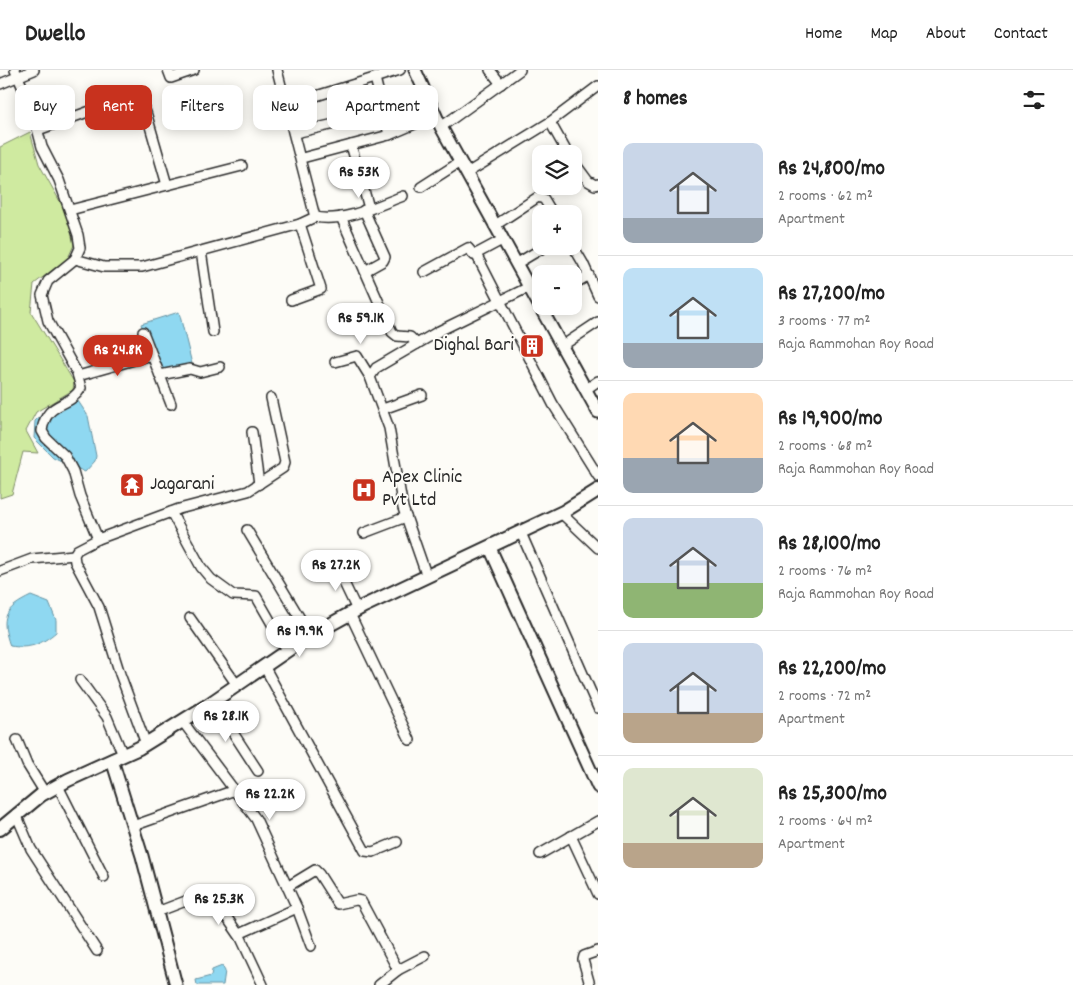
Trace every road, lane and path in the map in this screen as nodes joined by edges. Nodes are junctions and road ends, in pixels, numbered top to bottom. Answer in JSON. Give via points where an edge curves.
{"nodes":[{"id":1,"x":34,"y":70,"type":"edge"},
{"id":2,"x":168,"y":70,"type":"edge"},
{"id":3,"x":194,"y":70,"type":"edge"},
{"id":4,"x":278,"y":70,"type":"edge"},
{"id":5,"x":400,"y":70,"type":"edge"},
{"id":6,"x":415,"y":70,"type":"edge"},
{"id":7,"x":490,"y":70,"type":"edge"},
{"id":8,"x":520,"y":70,"type":"edge"},
{"id":9,"x":17,"y":73,"type":"edge"},
{"id":10,"x":375,"y":78,"type":"junction"},
{"id":11,"x":0,"y":84,"type":"edge"},
{"id":12,"x":501,"y":84,"type":"junction"},
{"id":13,"x":21,"y":85,"type":"edge"},
{"id":14,"x":282,"y":85,"type":"edge"},
{"id":15,"x":422,"y":85,"type":"edge"},
{"id":16,"x":598,"y":86,"type":"edge"},
{"id":17,"x":317,"y":96,"type":"edge"},
{"id":18,"x":75,"y":117,"type":"edge"},
{"id":19,"x":438,"y":120,"type":"edge"},
{"id":20,"x":550,"y":122,"type":"junction"},
{"id":21,"x":327,"y":126,"type":"edge"},
{"id":22,"x":441,"y":127,"type":"junction"},
{"id":23,"x":38,"y":130,"type":"edge"},
{"id":24,"x":294,"y":130,"type":"edge"},
{"id":25,"x":400,"y":130,"type":"edge"},
{"id":26,"x":295,"y":133,"type":"junction"},
{"id":27,"x":388,"y":135,"type":"junction"},
{"id":28,"x":351,"y":145,"type":"junction"},
{"id":29,"x":563,"y":145,"type":"edge"},
{"id":30,"x":302,"y":158,"type":"junction"},
{"id":31,"x":460,"y":162,"type":"junction"},
{"id":32,"x":242,"y":166,"type":"dead end"},
{"id":33,"x":467,"y":173,"type":"junction"},
{"id":34,"x":582,"y":173,"type":"edge"},
{"id":35,"x":598,"y":184,"type":"edge"},
{"id":36,"x":166,"y":185,"type":"junction"},
{"id":37,"x":421,"y":187,"type":"dead end"},
{"id":38,"x":403,"y":196,"type":"dead end"},
{"id":39,"x":548,"y":205,"type":"edge"},
{"id":40,"x":366,"y":209,"type":"junction"},
{"id":41,"x":70,"y":210,"type":"junction"},
{"id":42,"x":315,"y":217,"type":"junction"},
{"id":43,"x":342,"y":217,"type":"junction"},
{"id":44,"x":300,"y":224,"type":"junction"},
{"id":45,"x":494,"y":226,"type":"junction"},
{"id":46,"x":502,"y":240,"type":"junction"},
{"id":47,"x":201,"y":251,"type":"junction"},
{"id":48,"x":476,"y":254,"type":"junction"},
{"id":49,"x":532,"y":254,"type":"edge"},
{"id":50,"x":578,"y":255,"type":"edge"},
{"id":51,"x":75,"y":259,"type":"junction"},
{"id":52,"x":516,"y":264,"type":"junction"},
{"id":53,"x":365,"y":272,"type":"junction"},
{"id":54,"x":424,"y":272,"type":"dead end"},
{"id":55,"x":589,"y":275,"type":"junction"},
{"id":56,"x":582,"y":279,"type":"edge"},
{"id":57,"x":529,"y":287,"type":"junction"},
{"id":58,"x":532,"y":292,"type":"edge"},
{"id":59,"x":598,"y":296,"type":"edge"},
{"id":60,"x":291,"y":300,"type":"dead end"},
{"id":61,"x":500,"y":301,"type":"junction"},
{"id":62,"x":546,"y":315,"type":"edge"},
{"id":63,"x":598,"y":322,"type":"edge"},
{"id":64,"x":143,"y":332,"type":"dead end"},
{"id":65,"x":213,"y":332,"type":"dead end"},
{"id":66,"x":416,"y":344,"type":"junction"},
{"id":67,"x":562,"y":346,"type":"junction"},
{"id":68,"x":152,"y":355,"type":"junction"},
{"id":69,"x":335,"y":362,"type":"dead end"},
{"id":70,"x":220,"y":367,"type":"dead end"},
{"id":71,"x":160,"y":375,"type":"junction"},
{"id":72,"x":78,"y":376,"type":"junction"},
{"id":73,"x":370,"y":377,"type":"junction"},
{"id":74,"x":598,"y":381,"type":"edge"},
{"id":75,"x":584,"y":390,"type":"junction"},
{"id":76,"x":422,"y":395,"type":"dead end"},
{"id":77,"x":271,"y":398,"type":"dead end"},
{"id":78,"x":171,"y":404,"type":"dead end"},
{"id":79,"x":383,"y":409,"type":"junction"},
{"id":80,"x":598,"y":412,"type":"edge"},
{"id":81,"x":252,"y":432,"type":"dead end"},
{"id":82,"x":598,"y":476,"type":"edge"},
{"id":83,"x":259,"y":484,"type":"junction"},
{"id":84,"x":598,"y":490,"type":"edge"},
{"id":85,"x":171,"y":512,"type":"junction"},
{"id":86,"x":561,"y":513,"type":"junction"},
{"id":87,"x":406,"y":517,"type":"junction"},
{"id":88,"x":247,"y":530,"type":"dead end"},
{"id":89,"x":364,"y":533,"type":"dead end"},
{"id":90,"x":521,"y":533,"type":"junction"},
{"id":91,"x":98,"y":539,"type":"junction"},
{"id":92,"x":490,"y":548,"type":"junction"},
{"id":93,"x":598,"y":548,"type":"edge"},
{"id":94,"x":74,"y":556,"type":"junction"},
{"id":95,"x":335,"y":564,"type":"dead end"},
{"id":96,"x":0,"y":571,"type":"edge"},
{"id":97,"x":427,"y":577,"type":"junction"},
{"id":98,"x":354,"y":612,"type":"junction"},
{"id":99,"x":190,"y":618,"type":"dead end"},
{"id":100,"x":310,"y":636,"type":"junction"},
{"id":101,"x":287,"y":650,"type":"junction"},
{"id":102,"x":264,"y":666,"type":"junction"},
{"id":103,"x":80,"y":680,"type":"dead end"},
{"id":104,"x":237,"y":685,"type":"junction"},
{"id":105,"x":213,"y":702,"type":"junction"},
{"id":106,"x":598,"y":708,"type":"edge"},
{"id":107,"x":183,"y":722,"type":"junction"},
{"id":108,"x":17,"y":740,"type":"dead end"},
{"id":109,"x":410,"y":740,"type":"dead end"},
{"id":110,"x":146,"y":744,"type":"junction"},
{"id":111,"x":117,"y":758,"type":"junction"},
{"id":112,"x":258,"y":771,"type":"dead end"},
{"id":113,"x":58,"y":786,"type":"junction"},
{"id":114,"x":598,"y":787,"type":"edge"},
{"id":115,"x":235,"y":790,"type":"junction"},
{"id":116,"x":45,"y":793,"type":"junction"},
{"id":117,"x":16,"y":814,"type":"junction"},
{"id":118,"x":598,"y":821,"type":"edge"},
{"id":119,"x":133,"y":826,"type":"junction"},
{"id":120,"x":0,"y":829,"type":"edge"},
{"id":121,"x":571,"y":836,"type":"junction"},
{"id":122,"x":397,"y":842,"type":"dead end"},
{"id":123,"x":540,"y":854,"type":"dead end"},
{"id":124,"x":104,"y":877,"type":"dead end"},
{"id":125,"x":287,"y":887,"type":"junction"},
{"id":126,"x":598,"y":894,"type":"edge"},
{"id":127,"x":297,"y":908,"type":"junction"},
{"id":128,"x":157,"y":912,"type":"junction"},
{"id":129,"x":238,"y":934,"type":"junction"},
{"id":130,"x":312,"y":946,"type":"dead end"},
{"id":131,"x":96,"y":951,"type":"dead end"},
{"id":132,"x":598,"y":951,"type":"edge"},
{"id":133,"x":425,"y":956,"type":"dead end"},
{"id":134,"x":398,"y":970,"type":"junction"},
{"id":135,"x":175,"y":985,"type":"edge"},
{"id":136,"x":263,"y":985,"type":"edge"},
{"id":137,"x":379,"y":985,"type":"edge"},
{"id":138,"x":590,"y":985,"type":"edge"}],
"edges":[{"from":1,"to":9,"type":"street"},
{"from":2,"to":3,"type":"street","via":[[171,78]]},
{"from":4,"to":14,"type":"street"},
{"from":5,"to":10,"type":"street"},
{"from":6,"to":15,"type":"street"},
{"from":7,"to":12,"type":"street"},
{"from":8,"to":12,"type":"street"},
{"from":9,"to":11,"type":"street"},
{"from":9,"to":13,"type":"street"},
{"from":10,"to":17,"type":"street"},
{"from":10,"to":27,"type":"street"},
{"from":12,"to":22,"type":"street"},
{"from":16,"to":20,"type":"street"},
{"from":18,"to":36,"type":"street","via":[[141,95]]},
{"from":19,"to":22,"type":"street"},
{"from":20,"to":29,"type":"street"},
{"from":20,"to":33,"type":"street"},
{"from":21,"to":26,"type":"street"},
{"from":22,"to":31,"type":"street"},
{"from":23,"to":41,"type":"street","via":[[42,147],[60,180]]},
{"from":24,"to":26,"type":"street"},
{"from":25,"to":27,"type":"street"},
{"from":26,"to":30,"type":"street"},
{"from":27,"to":28,"type":"street"},
{"from":28,"to":30,"type":"street"},
{"from":28,"to":40,"type":"street"},
{"from":30,"to":42,"type":"street"},
{"from":31,"to":33,"type":"street"},
{"from":31,"to":37,"type":"street"},
{"from":32,"to":36,"type":"street"},
{"from":33,"to":45,"type":"street"},
{"from":34,"to":35,"type":"street","via":[[588,181]]},
{"from":36,"to":41,"type":"street"},
{"from":38,"to":40,"type":"street"},
{"from":39,"to":45,"type":"street","via":[[544,198],[538,197]]},
{"from":40,"to":43,"type":"street"},
{"from":40,"to":53,"type":"street","via":[[385,257]]},
{"from":41,"to":51,"type":"street","via":[[80,248]]},
{"from":42,"to":43,"type":"street","via":[[327,220]]},
{"from":42,"to":44,"type":"street"},
{"from":43,"to":53,"type":"street"},
{"from":44,"to":47,"type":"street"},
{"from":44,"to":60,"type":"street","via":[[321,289]]},
{"from":45,"to":46,"type":"street"},
{"from":46,"to":48,"type":"street"},
{"from":46,"to":52,"type":"street"},
{"from":47,"to":51,"type":"street","via":[[142,268],[104,267]]},
{"from":47,"to":65,"type":"street"},
{"from":48,"to":54,"type":"street","via":[[468,248]]},
{"from":48,"to":61,"type":"street"},
{"from":49,"to":52,"type":"street"},
{"from":50,"to":55,"type":"street"},
{"from":51,"to":72,"type":"street","via":[[48,281],[42,296],[48,321]]},
{"from":52,"to":57,"type":"street"},
{"from":53,"to":66,"type":"street","via":[[392,332],[410,337]]},
{"from":55,"to":56,"type":"street"},
{"from":55,"to":59,"type":"street"},
{"from":57,"to":58,"type":"street"},
{"from":57,"to":61,"type":"street"},
{"from":61,"to":66,"type":"street"},
{"from":61,"to":82,"type":"street","via":[[553,404]]},
{"from":62,"to":67,"type":"street"},
{"from":63,"to":67,"type":"street"},
{"from":64,"to":68,"type":"street"},
{"from":66,"to":73,"type":"street","via":[[376,368]]},
{"from":67,"to":75,"type":"street"},
{"from":68,"to":71,"type":"street"},
{"from":68,"to":72,"type":"street"},
{"from":69,"to":73,"type":"street","via":[[357,356]]},
{"from":70,"to":71,"type":"street"},
{"from":71,"to":78,"type":"street"},
{"from":72,"to":91,"type":"street","via":[[81,388],[78,394],[47,413],[42,431],[65,456],[73,471]]},
{"from":73,"to":79,"type":"street"},
{"from":74,"to":75,"type":"street"},
{"from":75,"to":80,"type":"street"},
{"from":76,"to":79,"type":"street"},
{"from":77,"to":83,"type":"street","via":[[284,466]]},
{"from":79,"to":87,"type":"street"},
{"from":81,"to":83,"type":"street"},
{"from":83,"to":85,"type":"street","via":[[248,491]]},
{"from":84,"to":86,"type":"main road"},
{"from":85,"to":91,"type":"street"},
{"from":85,"to":101,"type":"street","via":[[205,572],[233,595],[256,596]]},
{"from":86,"to":90,"type":"main road"},
{"from":86,"to":93,"type":"street"},
{"from":87,"to":89,"type":"street"},
{"from":87,"to":97,"type":"street"},
{"from":88,"to":100,"type":"street"},
{"from":90,"to":92,"type":"main road"},
{"from":90,"to":106,"type":"street"},
{"from":91,"to":94,"type":"street","via":[[77,550]]},
{"from":92,"to":97,"type":"main road"},
{"from":92,"to":114,"type":"street"},
{"from":94,"to":96,"type":"street","via":[[32,559]]},
{"from":94,"to":110,"type":"street","via":[[99,607]]},
{"from":95,"to":98,"type":"street"},
{"from":97,"to":98,"type":"main road"},
{"from":98,"to":100,"type":"main road"},
{"from":98,"to":109,"type":"street"},
{"from":99,"to":104,"type":"street"},
{"from":100,"to":101,"type":"main road"},
{"from":101,"to":102,"type":"main road"},
{"from":102,"to":104,"type":"main road"},
{"from":102,"to":122,"type":"street","via":[[365,851],[373,852]]},
{"from":103,"to":111,"type":"street","via":[[107,717]]},
{"from":104,"to":105,"type":"main road"},
{"from":105,"to":107,"type":"main road"},
{"from":105,"to":112,"type":"street"},
{"from":107,"to":110,"type":"main road"},
{"from":107,"to":115,"type":"street"},
{"from":108,"to":116,"type":"street"},
{"from":110,"to":111,"type":"main road"},
{"from":111,"to":113,"type":"main road"},
{"from":111,"to":119,"type":"street"},
{"from":113,"to":116,"type":"main road"},
{"from":113,"to":124,"type":"street"},
{"from":115,"to":119,"type":"street"},
{"from":115,"to":125,"type":"street","via":[[256,819]]},
{"from":116,"to":117,"type":"main road"},
{"from":117,"to":120,"type":"main road"},
{"from":117,"to":131,"type":"street","via":[[31,849]]},
{"from":118,"to":121,"type":"street"},
{"from":119,"to":128,"type":"street"},
{"from":121,"to":123,"type":"street"},
{"from":121,"to":126,"type":"street"},
{"from":125,"to":127,"type":"street"},
{"from":125,"to":134,"type":"street","via":[[314,870],[320,874],[338,904],[361,901]]},
{"from":127,"to":129,"type":"street"},
{"from":127,"to":130,"type":"street"},
{"from":128,"to":129,"type":"street","via":[[208,894]]},
{"from":128,"to":135,"type":"street"},
{"from":129,"to":136,"type":"street"},
{"from":132,"to":138,"type":"street","via":[[584,956],[583,960]]},
{"from":133,"to":134,"type":"street"},
{"from":134,"to":137,"type":"street"}]}
